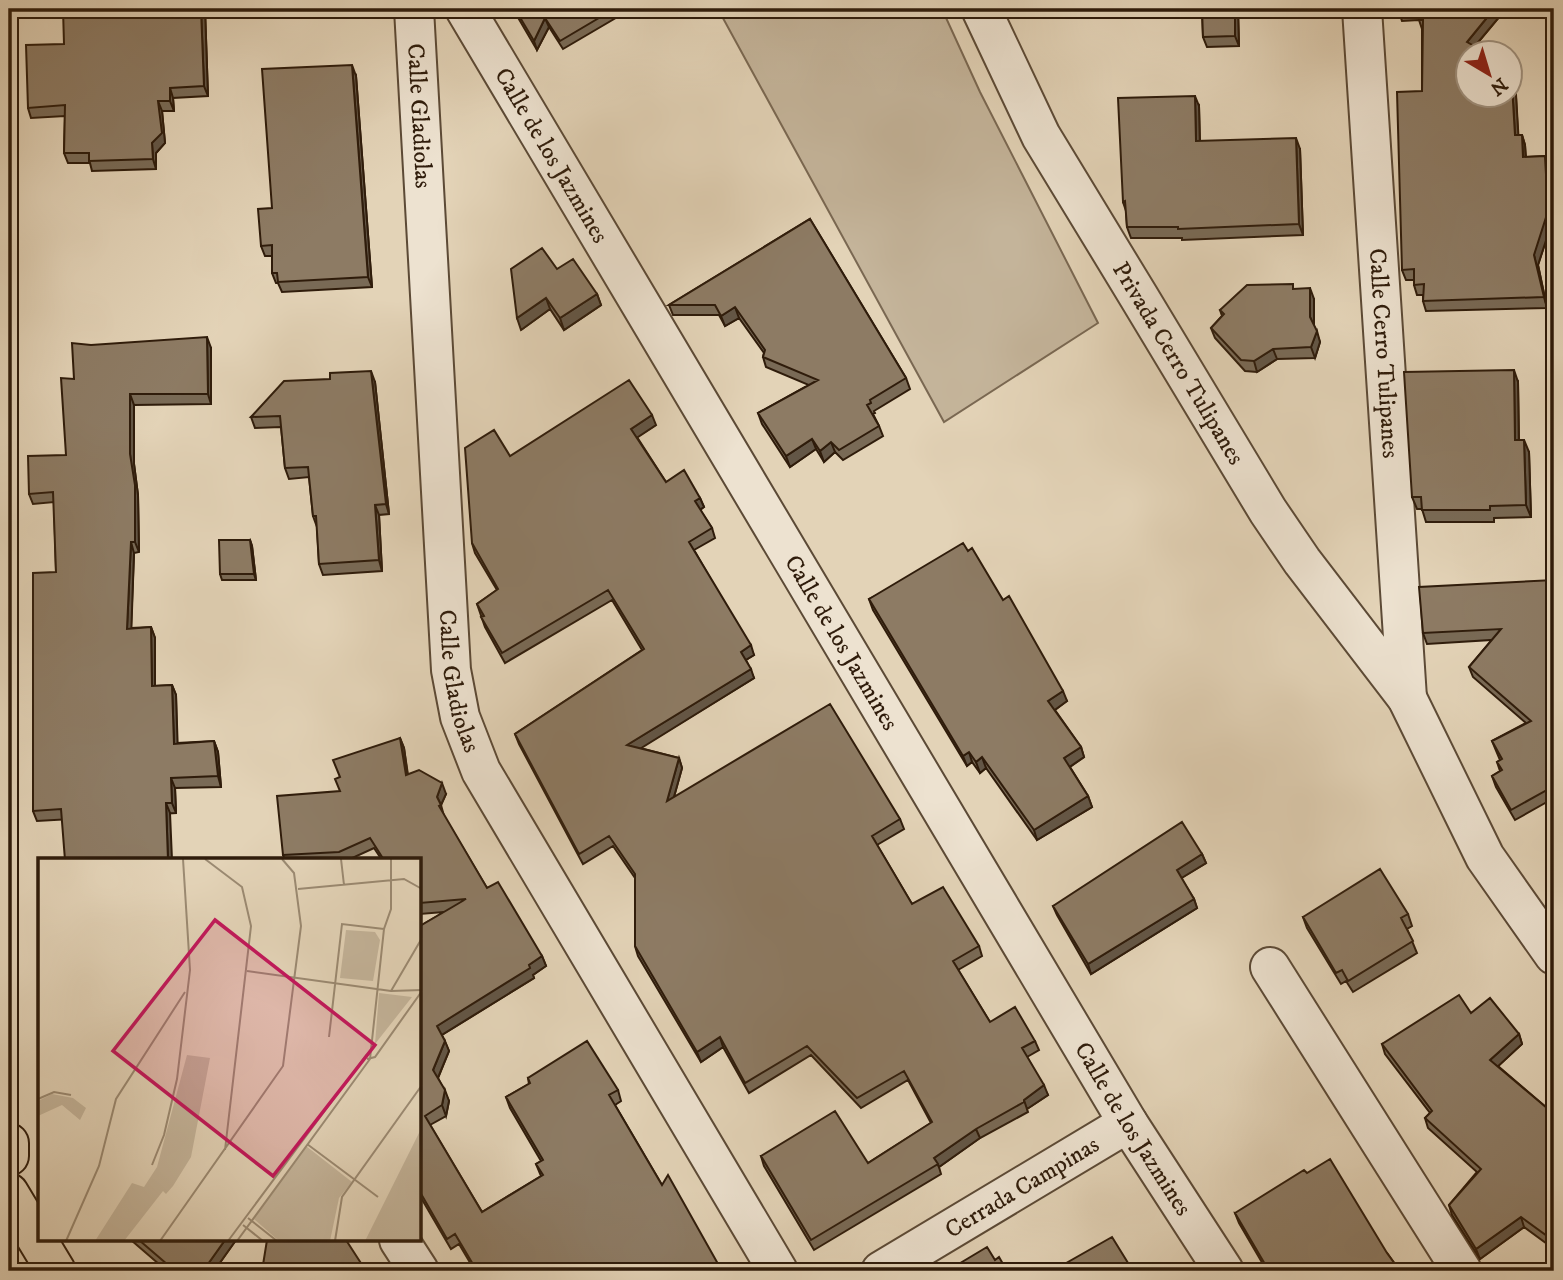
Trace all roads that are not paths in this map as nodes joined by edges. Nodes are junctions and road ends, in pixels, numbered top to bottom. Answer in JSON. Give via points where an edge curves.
{"nodes":[{"id":1,"x":414,"y":9,"type":"edge"},
{"id":2,"x":464,"y":9,"type":"edge"},
{"id":3,"x":981,"y":9,"type":"edge"},
{"id":4,"x":1362,"y":9,"type":"edge"},
{"id":5,"x":1407,"y":698,"type":"junction"},
{"id":6,"x":1554,"y":955,"type":"edge"},
{"id":7,"x":1270,"y":967,"type":"dead end"},
{"id":8,"x":1128,"y":1124,"type":"junction"},
{"id":9,"x":9,"y":1146,"type":"edge"},
{"id":10,"x":9,"y":1156,"type":"edge"},
{"id":11,"x":9,"y":1193,"type":"edge"},
{"id":12,"x":38,"y":1241,"type":"edge"},
{"id":13,"x":39,"y":1242,"type":"edge"},
{"id":14,"x":400,"y":1242,"type":"edge"},
{"id":15,"x":56,"y":1271,"type":"edge"},
{"id":16,"x":419,"y":1271,"type":"edge"},
{"id":17,"x":778,"y":1271,"type":"edge"},
{"id":18,"x":881,"y":1271,"type":"edge"},
{"id":19,"x":1224,"y":1271,"type":"edge"},
{"id":20,"x":1462,"y":1271,"type":"edge"}],
"edges":[{"from":1,"to":17,"type":"street","name":"Calle Gladiolas","via":[[451,670],[460,717],[481,771]]},
{"from":2,"to":8,"type":"street","name":"Calle de los Jazmines"},
{"from":3,"to":5,"type":"street","name":"Privada Cerro Tulipanes","via":[[1041,136],[1268,511]]},
{"from":4,"to":5,"type":"street","name":"Calle Cerro Tulipanes"},
{"from":5,"to":6,"type":"street","via":[[1485,858]]},
{"from":7,"to":20,"type":"street"},
{"from":8,"to":18,"type":"street","name":"Cerrada Campinas"},
{"from":8,"to":19,"type":"street","name":"Calle de los Jazmines"},
{"from":9,"to":10,"type":"main road"},
{"from":11,"to":12,"type":"main road"},
{"from":13,"to":15,"type":"main road"},
{"from":14,"to":16,"type":"street"}]}
